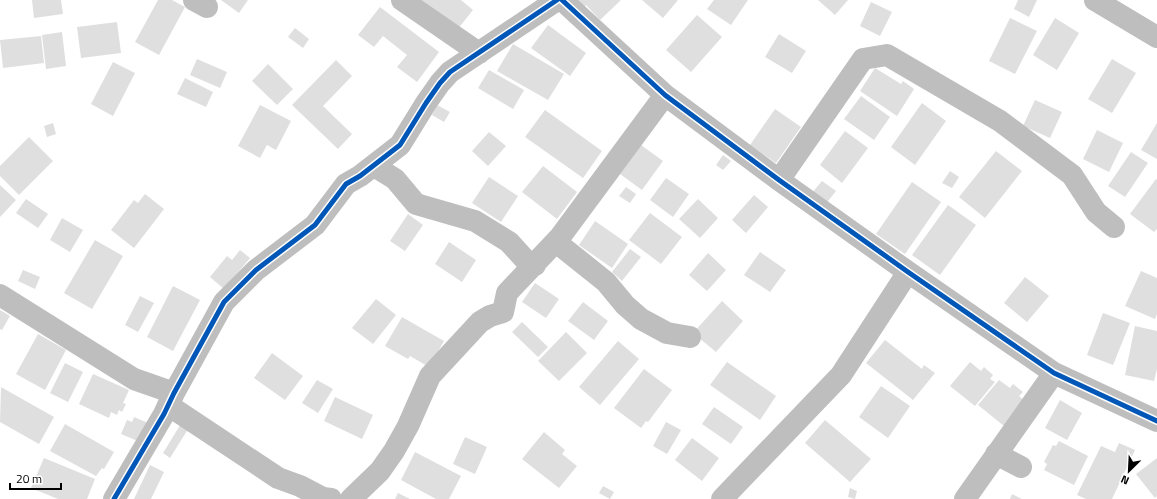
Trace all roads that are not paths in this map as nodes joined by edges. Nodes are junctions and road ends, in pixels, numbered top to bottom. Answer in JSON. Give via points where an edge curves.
{"nodes":[{"id":1,"x":402,"y":0,"type":"edge"},
{"id":2,"x":557,"y":0,"type":"edge"},
{"id":3,"x":562,"y":0,"type":"edge"},
{"id":4,"x":1095,"y":0,"type":"edge"},
{"id":5,"x":1157,"y":37,"type":"edge"},
{"id":6,"x":478,"y":53,"type":"junction"},
{"id":7,"x":665,"y":95,"type":"junction"},
{"id":8,"x":374,"y":166,"type":"junction"},
{"id":9,"x":779,"y":180,"type":"junction"},
{"id":10,"x":1114,"y":227,"type":"dead end"},
{"id":11,"x":556,"y":242,"type":"junction"},
{"id":12,"x":535,"y":265,"type":"junction"},
{"id":13,"x":908,"y":272,"type":"junction"},
{"id":14,"x":0,"y":295,"type":"edge"},
{"id":15,"x":690,"y":337,"type":"dead end"},
{"id":16,"x":1054,"y":373,"type":"junction"},
{"id":17,"x":171,"y":399,"type":"junction"},
{"id":18,"x":1157,"y":421,"type":"edge"},
{"id":19,"x":996,"y":454,"type":"junction"},
{"id":20,"x":1020,"y":467,"type":"dead end"},
{"id":21,"x":114,"y":499,"type":"edge"},
{"id":22,"x":331,"y":499,"type":"edge"},
{"id":23,"x":351,"y":499,"type":"edge"},
{"id":24,"x":722,"y":499,"type":"edge"},
{"id":25,"x":965,"y":499,"type":"edge"}],
"edges":[{"from":1,"to":6,"type":"street"},
{"from":2,"to":6,"type":"street"},
{"from":3,"to":7,"type":"street"},
{"from":4,"to":5,"type":"street"},
{"from":6,"to":8,"type":"street","via":[[450,72],[426,103],[400,145]]},
{"from":7,"to":9,"type":"street"},
{"from":7,"to":11,"type":"street"},
{"from":8,"to":12,"type":"street","via":[[395,179],[416,204],[475,221],[509,242],[529,264]]},
{"from":8,"to":17,"type":"street","via":[[346,184],[315,225],[256,270],[224,302]]},
{"from":9,"to":10,"type":"street","via":[[863,59],[888,55],[1000,121],[1072,175],[1096,212]]},
{"from":9,"to":13,"type":"street"},
{"from":11,"to":12,"type":"street"},
{"from":11,"to":15,"type":"street","via":[[606,282],[625,305],[641,319],[667,333]]},
{"from":12,"to":23,"type":"street","via":[[507,293],[503,312],[480,322],[430,376],[408,426],[394,450],[380,470]]},
{"from":13,"to":16,"type":"street"},
{"from":13,"to":24,"type":"street","via":[[841,374]]},
{"from":14,"to":17,"type":"street","via":[[134,379]]},
{"from":16,"to":18,"type":"street"},
{"from":16,"to":19,"type":"street"},
{"from":17,"to":21,"type":"street"},
{"from":17,"to":22,"type":"street","via":[[278,478],[323,498]]},
{"from":19,"to":20,"type":"street"},
{"from":19,"to":25,"type":"street"}]}
